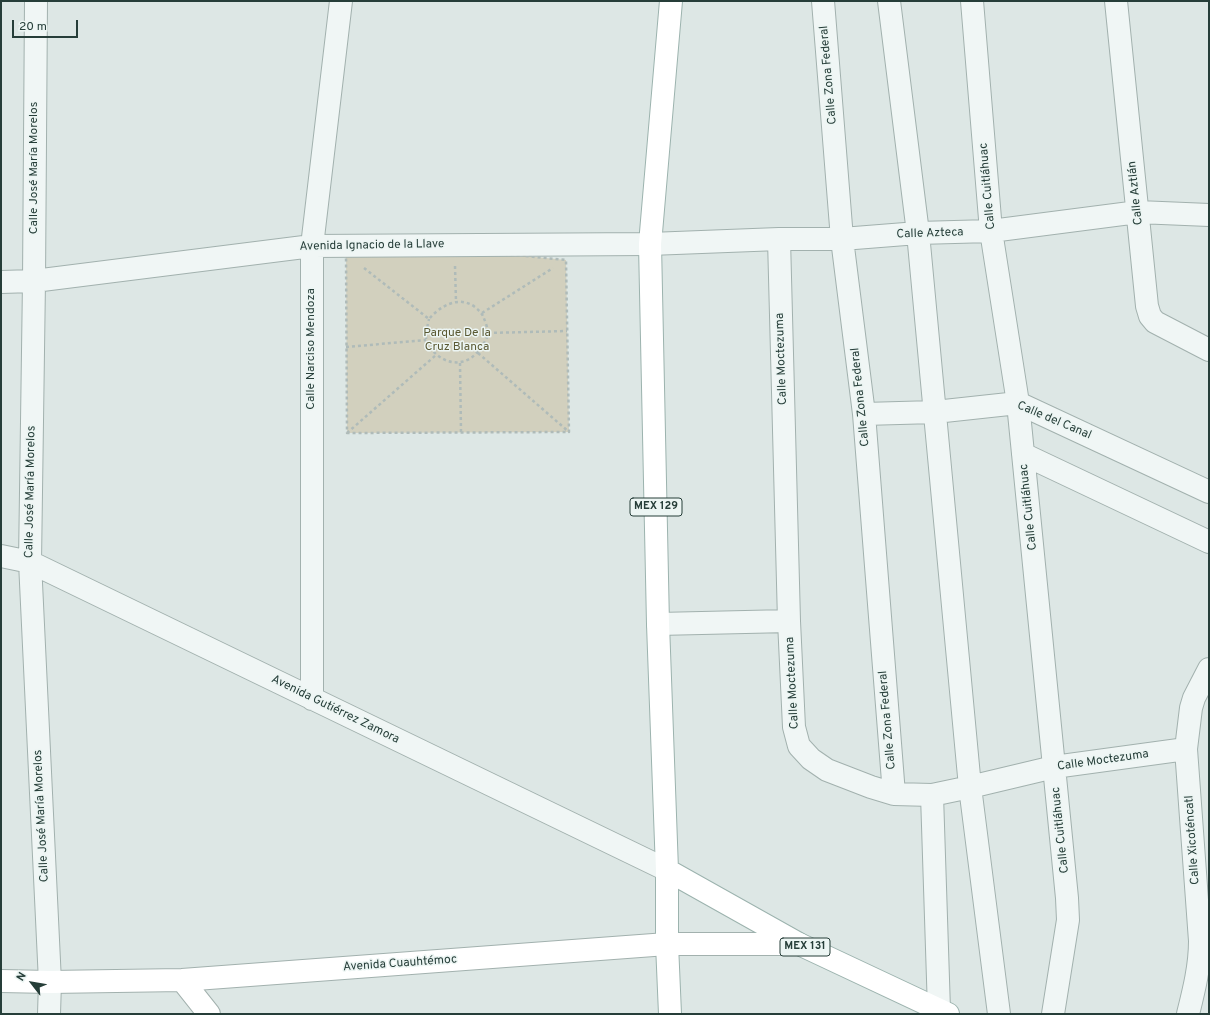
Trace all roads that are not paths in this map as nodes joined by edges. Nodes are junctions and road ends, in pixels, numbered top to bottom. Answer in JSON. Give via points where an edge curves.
{"nodes":[{"id":1,"x":36,"y":1,"type":"edge"},
{"id":2,"x":341,"y":1,"type":"edge"},
{"id":3,"x":672,"y":1,"type":"edge"},
{"id":4,"x":823,"y":1,"type":"edge"},
{"id":5,"x":889,"y":1,"type":"edge"},
{"id":6,"x":972,"y":1,"type":"edge"},
{"id":7,"x":1116,"y":1,"type":"edge"},
{"id":8,"x":1138,"y":212,"type":"junction"},
{"id":9,"x":1209,"y":215,"type":"edge"},
{"id":10,"x":991,"y":231,"type":"junction"},
{"id":11,"x":918,"y":233,"type":"junction"},
{"id":12,"x":779,"y":239,"type":"junction"},
{"id":13,"x":842,"y":239,"type":"junction"},
{"id":14,"x":650,"y":244,"type":"junction"},
{"id":15,"x":312,"y":246,"type":"junction"},
{"id":16,"x":34,"y":281,"type":"junction"},
{"id":17,"x":1,"y":282,"type":"edge"},
{"id":18,"x":1209,"y":350,"type":"edge"},
{"id":19,"x":1018,"y":403,"type":"junction"},
{"id":20,"x":935,"y":412,"type":"junction"},
{"id":21,"x":864,"y":414,"type":"junction"},
{"id":22,"x":1023,"y":454,"type":"junction"},
{"id":23,"x":1209,"y":492,"type":"edge"},
{"id":24,"x":1209,"y":542,"type":"edge"},
{"id":25,"x":1,"y":556,"type":"edge"},
{"id":26,"x":30,"y":562,"type":"junction"},
{"id":27,"x":789,"y":621,"type":"junction"},
{"id":28,"x":658,"y":624,"type":"junction"},
{"id":29,"x":1209,"y":668,"type":"edge"},
{"id":30,"x":312,"y":699,"type":"junction"},
{"id":31,"x":1186,"y":749,"type":"junction"},
{"id":32,"x":1054,"y":767,"type":"junction"},
{"id":33,"x":970,"y":787,"type":"junction"},
{"id":34,"x":894,"y":794,"type":"junction"},
{"id":35,"x":932,"y":795,"type":"junction"},
{"id":36,"x":667,"y":870,"type":"junction"},
{"id":37,"x":667,"y":944,"type":"junction"},
{"id":38,"x":799,"y":944,"type":"junction"},
{"id":39,"x":182,"y":980,"type":"junction"},
{"id":40,"x":1,"y":981,"type":"edge"},
{"id":41,"x":50,"y":982,"type":"junction"},
{"id":42,"x":944,"y":1012,"type":"edge"},
{"id":43,"x":49,"y":1014,"type":"edge"},
{"id":44,"x":209,"y":1014,"type":"edge"},
{"id":45,"x":670,"y":1014,"type":"edge"},
{"id":46,"x":999,"y":1014,"type":"edge"},
{"id":47,"x":1053,"y":1014,"type":"edge"},
{"id":48,"x":1188,"y":1014,"type":"edge"}],
"edges":[{"from":1,"to":16,"type":"street","name":"Calle José María Morelos"},
{"from":2,"to":15,"type":"street","name":"Calle Narciso Mendoza"},
{"from":3,"to":14,"type":"main road","number":"MEX 129"},
{"from":4,"to":13,"type":"street","name":"Calle Zona Federal"},
{"from":5,"to":11,"type":"street"},
{"from":6,"to":10,"type":"street","name":"Calle Cuitláhuac"},
{"from":7,"to":8,"type":"street","name":"Calle Aztlán"},
{"from":8,"to":9,"type":"street","name":"Calle Azteca"},
{"from":8,"to":10,"type":"street","name":"Calle Azteca"},
{"from":8,"to":18,"type":"street","name":"Calle Aztlán","via":[[1150,316],[1161,326]]},
{"from":10,"to":11,"type":"street","name":"Calle Azteca"},
{"from":10,"to":19,"type":"street","name":"Calle Cuitláhuac"},
{"from":11,"to":13,"type":"street","name":"Calle Azteca"},
{"from":11,"to":20,"type":"street"},
{"from":12,"to":13,"type":"street","name":"Calle Azteca"},
{"from":12,"to":14,"type":"street","name":"Calle Azteca"},
{"from":12,"to":27,"type":"street","name":"Calle Moctezuma"},
{"from":13,"to":21,"type":"street","name":"Calle Zona Federal"},
{"from":14,"to":15,"type":"street","name":"Avenida Ignacio de la Llave"},
{"from":14,"to":28,"type":"main road","number":"MEX 129"},
{"from":15,"to":16,"type":"street","name":"Avenida Ignacio de la Llave"},
{"from":15,"to":30,"type":"street","name":"Calle Narciso Mendoza"},
{"from":16,"to":17,"type":"street","name":"Avenida Ignacio de la Llave"},
{"from":16,"to":26,"type":"street","name":"Calle José María Morelos"},
{"from":19,"to":20,"type":"street","name":"Calle del Canal"},
{"from":19,"to":22,"type":"street","name":"Calle Cuitláhuac"},
{"from":19,"to":23,"type":"street","name":"Calle del Canal"},
{"from":20,"to":21,"type":"street","name":"Calle del Canal"},
{"from":20,"to":33,"type":"street"},
{"from":21,"to":34,"type":"street","name":"Calle Zona Federal"},
{"from":22,"to":24,"type":"street"},
{"from":22,"to":32,"type":"street","name":"Calle Cuitláhuac"},
{"from":25,"to":26,"type":"street","name":"Avenida Gutiérrez Zamora"},
{"from":26,"to":30,"type":"street","name":"Avenida Gutiérrez Zamora"},
{"from":26,"to":41,"type":"street","name":"Calle José María Morelos"},
{"from":27,"to":28,"type":"street"},
{"from":27,"to":34,"type":"street","name":"Calle Moctezuma","via":[[794,727],[799,746],[811,759],[827,770]]},
{"from":28,"to":36,"type":"main road","number":"MEX 129"},
{"from":29,"to":31,"type":"street","name":"Calle Xicoténcatl","via":[[1191,708]]},
{"from":30,"to":36,"type":"street","name":"Avenida Gutiérrez Zamora"},
{"from":31,"to":32,"type":"street","name":"Calle Moctezuma"},
{"from":31,"to":48,"type":"street","name":"Calle Xicoténcatl","via":[[1200,941],[1198,974]]},
{"from":32,"to":33,"type":"street","name":"Calle Moctezuma"},
{"from":32,"to":47,"type":"street","name":"Calle Cuitláhuac","via":[[1068,920]]},
{"from":33,"to":35,"type":"street","name":"Calle Moctezuma"},
{"from":33,"to":46,"type":"street"},
{"from":34,"to":35,"type":"street","name":"Calle Moctezuma"},
{"from":35,"to":42,"type":"street"},
{"from":36,"to":37,"type":"main road","number":"MEX 129"},
{"from":36,"to":38,"type":"main road","number":"MEX 131"},
{"from":37,"to":38,"type":"main road","name":"Avenida Cuauhtémoc"},
{"from":37,"to":39,"type":"main road","name":"Avenida Cuauhtémoc"},
{"from":37,"to":45,"type":"main road","number":"MEX 129"},
{"from":38,"to":42,"type":"main road","number":"MEX 131"},
{"from":39,"to":41,"type":"main road","name":"Avenida Cuauhtémoc"},
{"from":39,"to":44,"type":"main road"},
{"from":40,"to":41,"type":"main road","name":"Avenida Cuauhtémoc"},
{"from":41,"to":43,"type":"street","name":"Calle José María Morelos"}]}
